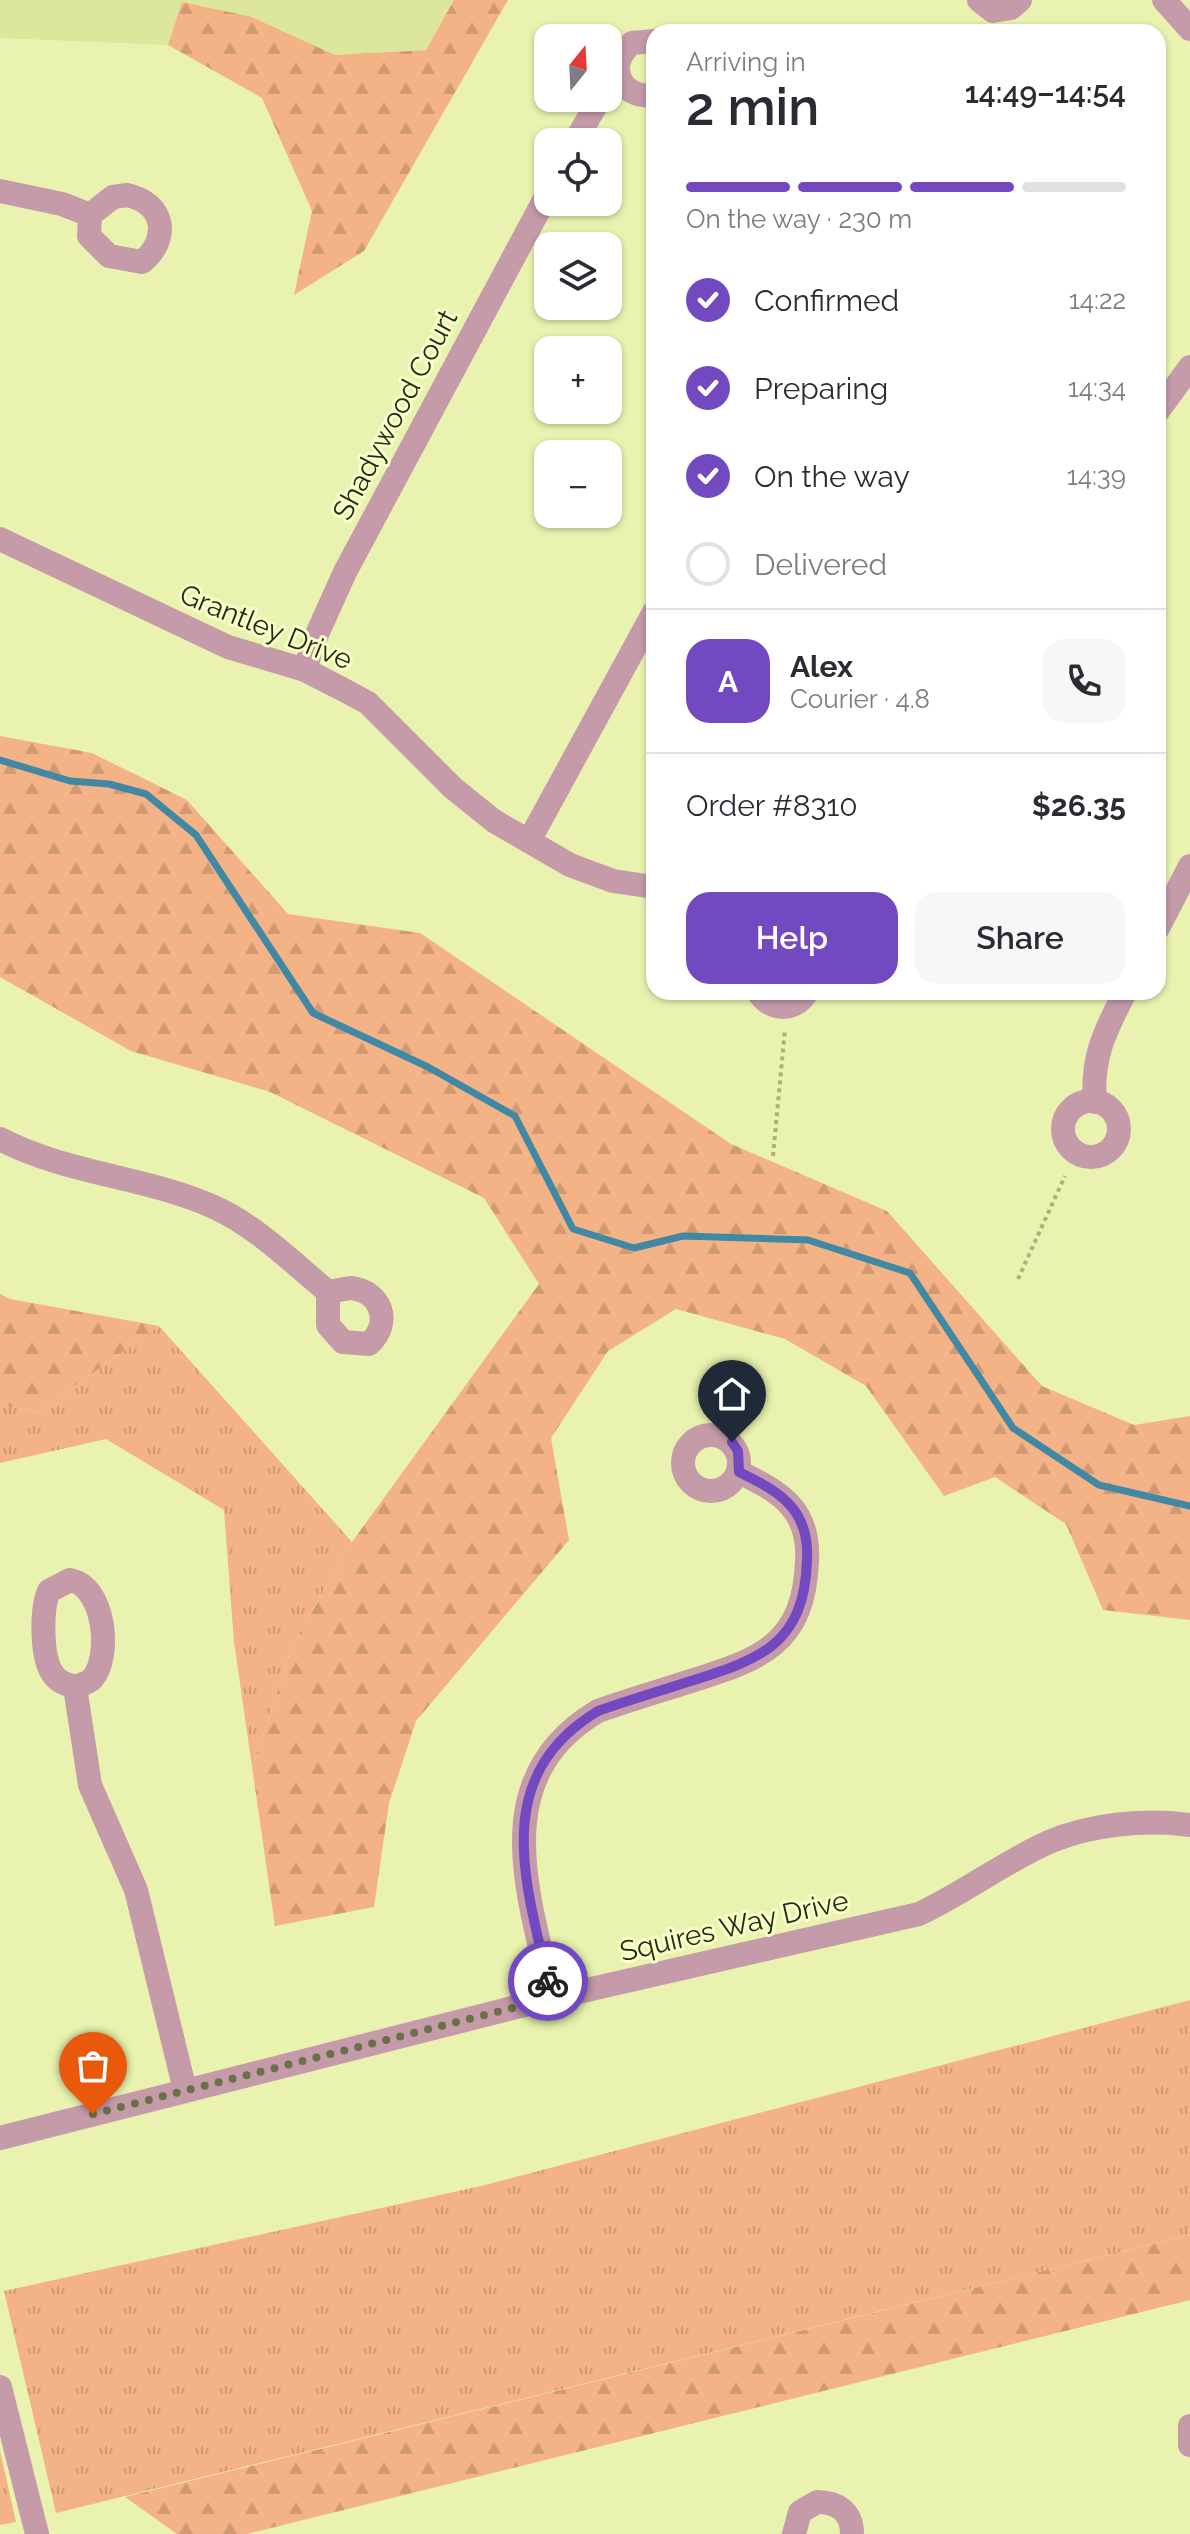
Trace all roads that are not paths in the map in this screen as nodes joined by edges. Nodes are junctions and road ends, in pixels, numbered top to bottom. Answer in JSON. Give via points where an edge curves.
{"nodes":[{"id":1,"x":979,"y":0,"type":"edge"},
{"id":2,"x":1020,"y":0,"type":"edge"},
{"id":3,"x":1164,"y":0,"type":"edge"},
{"id":4,"x":1190,"y":29,"type":"edge"},
{"id":5,"x":646,"y":40,"type":"edge"},
{"id":6,"x":622,"y":53,"type":"edge"},
{"id":7,"x":622,"y":90,"type":"edge"},
{"id":8,"x":646,"y":95,"type":"edge"},
{"id":9,"x":0,"y":191,"type":"edge"},
{"id":10,"x":90,"y":215,"type":"dead end"},
{"id":11,"x":536,"y":216,"type":"edge"},
{"id":12,"x":1190,"y":367,"type":"edge"},
{"id":13,"x":1166,"y":400,"type":"edge"},
{"id":14,"x":0,"y":539,"type":"edge"},
{"id":15,"x":646,"y":627,"type":"edge"},
{"id":16,"x":305,"y":670,"type":"junction"},
{"id":17,"x":529,"y":841,"type":"junction"},
{"id":18,"x":1190,"y":866,"type":"edge"},
{"id":19,"x":646,"y":886,"type":"edge"},
{"id":20,"x":1166,"y":912,"type":"edge"},
{"id":21,"x":765,"y":1000,"type":"edge"},
{"id":22,"x":801,"y":1000,"type":"edge"},
{"id":23,"x":1121,"y":1000,"type":"edge"},
{"id":24,"x":1095,"y":1102,"type":"dead end"},
{"id":25,"x":0,"y":1139,"type":"edge"},
{"id":26,"x":328,"y":1292,"type":"dead end"},
{"id":27,"x":739,"y":1472,"type":"dead end"},
{"id":28,"x":75,"y":1687,"type":"dead end"},
{"id":29,"x":1190,"y":1825,"type":"edge"},
{"id":30,"x":552,"y":1998,"type":"junction"},
{"id":31,"x":185,"y":2090,"type":"junction"},
{"id":32,"x":0,"y":2138,"type":"edge"},
{"id":33,"x":0,"y":2387,"type":"edge"},
{"id":34,"x":1190,"y":2426,"type":"edge"},
{"id":35,"x":1190,"y":2445,"type":"edge"},
{"id":36,"x":37,"y":2534,"type":"edge"},
{"id":37,"x":794,"y":2534,"type":"edge"},
{"id":38,"x":852,"y":2534,"type":"edge"}],
"edges":[{"from":1,"to":2,"type":"street","via":[[993,11],[1011,8]]},
{"from":3,"to":4,"type":"street"},
{"from":5,"to":6,"type":"street"},
{"from":7,"to":8,"type":"street"},
{"from":9,"to":10,"type":"street"},
{"from":11,"to":16,"type":"street","name":"Shadywood Court","via":[[345,572]]},
{"from":12,"to":13,"type":"street"},
{"from":14,"to":16,"type":"street","name":"Grantley Drive","via":[[228,647]]},
{"from":15,"to":17,"type":"street"},
{"from":16,"to":17,"type":"street","name":"Grantley Drive","via":[[368,703],[453,788]]},
{"from":17,"to":19,"type":"street","name":"Grantley Drive","via":[[570,865],[613,881]]},
{"from":18,"to":20,"type":"street"},
{"from":21,"to":22,"type":"street","via":[[788,1007]]},
{"from":23,"to":24,"type":"street","via":[[1092,1072]]},
{"from":25,"to":26,"type":"street","via":[[36,1158],[217,1208]]},
{"from":27,"to":30,"type":"street","via":[[776,1490],[795,1508],[808,1557],[800,1609],[788,1630],[748,1663],[598,1711],[577,1723],[544,1761],[526,1802],[524,1865]]},
{"from":28,"to":31,"type":"street","via":[[90,1785],[136,1890]]},
{"from":29,"to":30,"type":"street","name":"Squires Way Drive","via":[[1142,1822],[1050,1841],[919,1914]]},
{"from":30,"to":31,"type":"street","name":"Squires Way Drive"},
{"from":31,"to":32,"type":"street","name":"Squires Way Drive"},
{"from":33,"to":36,"type":"street"},
{"from":34,"to":35,"type":"street"},
{"from":37,"to":38,"type":"street","via":[[800,2512],[828,2502],[846,2512]]}]}
